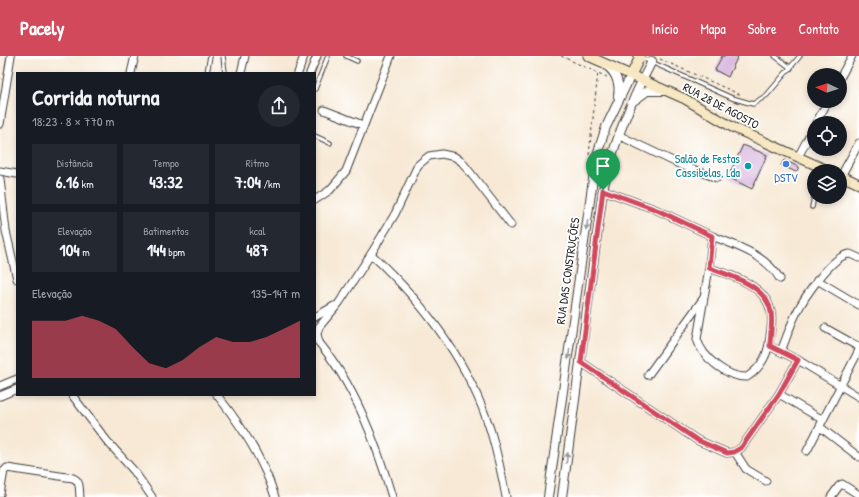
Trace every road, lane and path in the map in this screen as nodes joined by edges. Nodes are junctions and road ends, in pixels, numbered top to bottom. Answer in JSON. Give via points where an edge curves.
{"nodes":[{"id":1,"x":11,"y":56,"type":"edge"},
{"id":2,"x":135,"y":56,"type":"edge"},
{"id":3,"x":210,"y":56,"type":"edge"},
{"id":4,"x":223,"y":56,"type":"edge"},
{"id":5,"x":245,"y":56,"type":"edge"},
{"id":6,"x":304,"y":56,"type":"edge"},
{"id":7,"x":317,"y":56,"type":"edge"},
{"id":8,"x":328,"y":56,"type":"edge"},
{"id":9,"x":346,"y":56,"type":"edge"},
{"id":10,"x":391,"y":56,"type":"edge"},
{"id":11,"x":561,"y":56,"type":"edge"},
{"id":12,"x":588,"y":56,"type":"edge"},
{"id":13,"x":639,"y":56,"type":"edge"},
{"id":14,"x":775,"y":56,"type":"edge"},
{"id":15,"x":800,"y":56,"type":"edge"},
{"id":16,"x":852,"y":56,"type":"edge"},
{"id":17,"x":655,"y":60,"type":"junction"},
{"id":18,"x":358,"y":61,"type":"dead end"},
{"id":19,"x":604,"y":63,"type":"junction"},
{"id":20,"x":791,"y":68,"type":"junction"},
{"id":21,"x":845,"y":68,"type":"edge"},
{"id":22,"x":131,"y":72,"type":"edge"},
{"id":23,"x":207,"y":72,"type":"edge"},
{"id":24,"x":225,"y":72,"type":"edge"},
{"id":25,"x":241,"y":72,"type":"edge"},
{"id":26,"x":298,"y":72,"type":"edge"},
{"id":27,"x":310,"y":72,"type":"edge"},
{"id":28,"x":598,"y":72,"type":"junction"},
{"id":29,"x":631,"y":75,"type":"junction"},
{"id":30,"x":642,"y":80,"type":"junction"},
{"id":31,"x":610,"y":81,"type":"dead end"},
{"id":32,"x":3,"y":84,"type":"edge"},
{"id":33,"x":316,"y":86,"type":"edge"},
{"id":34,"x":668,"y":92,"type":"junction"},
{"id":35,"x":743,"y":96,"type":"dead end"},
{"id":36,"x":615,"y":107,"type":"junction"},
{"id":37,"x":324,"y":110,"type":"dead end"},
{"id":38,"x":626,"y":114,"type":"junction"},
{"id":39,"x":0,"y":124,"type":"edge"},
{"id":40,"x":364,"y":125,"type":"junction"},
{"id":41,"x":618,"y":135,"type":"junction"},
{"id":42,"x":316,"y":136,"type":"edge"},
{"id":43,"x":807,"y":140,"type":"edge"},
{"id":44,"x":330,"y":143,"type":"dead end"},
{"id":45,"x":594,"y":143,"type":"dead end"},
{"id":46,"x":859,"y":143,"type":"edge"},
{"id":47,"x":798,"y":157,"type":"junction"},
{"id":48,"x":812,"y":164,"type":"edge"},
{"id":49,"x":847,"y":165,"type":"edge"},
{"id":50,"x":0,"y":171,"type":"edge"},
{"id":51,"x":16,"y":174,"type":"edge"},
{"id":52,"x":717,"y":178,"type":"dead end"},
{"id":53,"x":0,"y":179,"type":"edge"},
{"id":54,"x":847,"y":179,"type":"edge"},
{"id":55,"x":859,"y":184,"type":"edge"},
{"id":56,"x":603,"y":190,"type":"junction"},
{"id":57,"x":316,"y":199,"type":"edge"},
{"id":58,"x":813,"y":204,"type":"edge"},
{"id":59,"x":812,"y":207,"type":"dead end"},
{"id":60,"x":511,"y":224,"type":"dead end"},
{"id":61,"x":712,"y":236,"type":"junction"},
{"id":62,"x":371,"y":254,"type":"junction"},
{"id":63,"x":859,"y":258,"type":"edge"},
{"id":64,"x":709,"y":268,"type":"junction"},
{"id":65,"x":16,"y":276,"type":"edge"},
{"id":66,"x":780,"y":279,"type":"dead end"},
{"id":67,"x":817,"y":280,"type":"junction"},
{"id":68,"x":705,"y":296,"type":"junction"},
{"id":69,"x":339,"y":303,"type":"junction"},
{"id":70,"x":859,"y":306,"type":"edge"},
{"id":71,"x":316,"y":316,"type":"edge"},
{"id":72,"x":825,"y":328,"type":"dead end"},
{"id":73,"x":317,"y":339,"type":"edge"},
{"id":74,"x":770,"y":346,"type":"junction"},
{"id":75,"x":859,"y":349,"type":"edge"},
{"id":76,"x":782,"y":351,"type":"junction"},
{"id":77,"x":798,"y":360,"type":"junction"},
{"id":78,"x":581,"y":362,"type":"junction"},
{"id":79,"x":648,"y":375,"type":"dead end"},
{"id":80,"x":16,"y":379,"type":"edge"},
{"id":81,"x":840,"y":385,"type":"junction"},
{"id":82,"x":0,"y":386,"type":"edge"},
{"id":83,"x":16,"y":389,"type":"edge"},
{"id":84,"x":779,"y":394,"type":"junction"},
{"id":85,"x":0,"y":396,"type":"edge"},
{"id":86,"x":73,"y":396,"type":"edge"},
{"id":87,"x":218,"y":396,"type":"edge"},
{"id":88,"x":859,"y":397,"type":"edge"},
{"id":89,"x":823,"y":420,"type":"junction"},
{"id":90,"x":820,"y":427,"type":"junction"},
{"id":91,"x":807,"y":451,"type":"dead end"},
{"id":92,"x":734,"y":452,"type":"junction"},
{"id":93,"x":859,"y":457,"type":"edge"},
{"id":94,"x":766,"y":481,"type":"dead end"},
{"id":95,"x":0,"y":494,"type":"edge"},
{"id":96,"x":859,"y":495,"type":"edge"},
{"id":97,"x":80,"y":497,"type":"edge"},
{"id":98,"x":152,"y":497,"type":"edge"},
{"id":99,"x":275,"y":497,"type":"edge"},
{"id":100,"x":392,"y":497,"type":"edge"},
{"id":101,"x":506,"y":497,"type":"edge"},
{"id":102,"x":548,"y":497,"type":"edge"},
{"id":103,"x":562,"y":497,"type":"edge"},
{"id":104,"x":831,"y":497,"type":"edge"}],
"edges":[{"from":1,"to":32,"type":"street"},
{"from":2,"to":22,"type":"street"},
{"from":3,"to":23,"type":"lane"},
{"from":4,"to":24,"type":"lane"},
{"from":5,"to":25,"type":"street"},
{"from":6,"to":26,"type":"street"},
{"from":7,"to":27,"type":"street"},
{"from":8,"to":33,"type":"lane"},
{"from":9,"to":18,"type":"lane"},
{"from":10,"to":40,"type":"street"},
{"from":11,"to":28,"type":"path"},
{"from":12,"to":19,"type":"main road","name":"RUA 28 DE AGOSTO"},
{"from":13,"to":17,"type":"lane"},
{"from":13,"to":29,"type":"main road","name":"RUA DAS CONSTRUÇÕES"},
{"from":14,"to":20,"type":"lane"},
{"from":15,"to":20,"type":"lane"},
{"from":16,"to":21,"type":"street"},
{"from":17,"to":20,"type":"lane","via":[[675,74],[742,102],[753,104],[767,95]]},
{"from":17,"to":30,"type":"street","name":"RUA DAS CONSTRUÇÕES"},
{"from":17,"to":35,"type":"path"},
{"from":19,"to":29,"type":"main road","name":"RUA 28 DE AGOSTO"},
{"from":19,"to":36,"type":"street","via":[[613,71],[618,82],[619,94]]},
{"from":28,"to":31,"type":"path"},
{"from":28,"to":45,"type":"path","via":[[589,156]]},
{"from":29,"to":30,"type":"main road","name":"RUA 28 DE AGOSTO"},
{"from":29,"to":36,"type":"street","name":"RUA DAS CONSTRUÇÕES"},
{"from":30,"to":34,"type":"main road","name":"RUA 28 DE AGOSTO"},
{"from":30,"to":38,"type":"street","name":"RUA DAS CONSTRUÇÕES"},
{"from":32,"to":39,"type":"street"},
{"from":34,"to":38,"type":"street","via":[[655,90],[643,93]]},
{"from":34,"to":47,"type":"main road","name":"RUA 28 DE AGOSTO","via":[[732,127]]},
{"from":36,"to":102,"type":"street","name":"RUA DAS CONSTRUÇÕES","one_way":true,"via":[[596,158]]},
{"from":37,"to":40,"type":"street"},
{"from":38,"to":41,"type":"street","name":"RUA DAS CONSTRUÇÕES"},
{"from":40,"to":57,"type":"street","via":[[346,171],[330,190]]},
{"from":41,"to":52,"type":"street","via":[[681,165]]},
{"from":41,"to":56,"type":"street","name":"RUA DAS CONSTRUÇÕES"},
{"from":42,"to":44,"type":"lane"},
{"from":43,"to":47,"type":"street"},
{"from":46,"to":49,"type":"street"},
{"from":47,"to":48,"type":"main road","name":"RUA 28 DE AGOSTO"},
{"from":50,"to":51,"type":"street"},
{"from":53,"to":65,"type":"street","via":[[6,231]]},
{"from":54,"to":55,"type":"main road"},
{"from":56,"to":61,"type":"street","via":[[657,210]]},
{"from":56,"to":78,"type":"street","name":"RUA DAS CONSTRUÇÕES"},
{"from":58,"to":59,"type":"lane"},
{"from":60,"to":62,"type":"street","via":[[462,162],[448,154],[435,155],[418,165],[395,214]]},
{"from":61,"to":64,"type":"street"},
{"from":61,"to":66,"type":"street","via":[[766,261]]},
{"from":62,"to":69,"type":"street"},
{"from":62,"to":101,"type":"street","via":[[421,305],[461,365],[490,431]]},
{"from":63,"to":67,"type":"street","via":[[850,254],[843,256]]},
{"from":64,"to":68,"type":"street"},
{"from":64,"to":74,"type":"street","via":[[734,276],[764,297],[772,314]]},
{"from":67,"to":70,"type":"street"},
{"from":67,"to":76,"type":"street","via":[[796,313]]},
{"from":68,"to":74,"type":"street","via":[[697,339],[708,358],[726,371],[740,378],[747,378],[760,366]]},
{"from":68,"to":79,"type":"street"},
{"from":69,"to":71,"type":"street"},
{"from":69,"to":73,"type":"street","via":[[319,327]]},
{"from":72,"to":75,"type":"street"},
{"from":73,"to":100,"type":"street","via":[[334,363],[363,415]]},
{"from":74,"to":76,"type":"street"},
{"from":75,"to":81,"type":"street"},
{"from":76,"to":77,"type":"street"},
{"from":77,"to":81,"type":"street"},
{"from":77,"to":84,"type":"street"},
{"from":78,"to":92,"type":"street","via":[[687,434],[727,453]]},
{"from":103,"to":78,"type":"street","name":"RUA DAS CONSTRUÇÕES","one_way":true},
{"from":80,"to":82,"type":"street"},
{"from":81,"to":88,"type":"street"},
{"from":81,"to":89,"type":"street"},
{"from":83,"to":85,"type":"street"},
{"from":84,"to":89,"type":"street"},
{"from":84,"to":92,"type":"street","via":[[741,448]]},
{"from":86,"to":98,"type":"street"},
{"from":87,"to":99,"type":"street","via":[[233,415],[254,450]]},
{"from":89,"to":90,"type":"street"},
{"from":90,"to":91,"type":"street"},
{"from":90,"to":93,"type":"street"},
{"from":92,"to":94,"type":"street","via":[[746,469]]},
{"from":95,"to":97,"type":"street","via":[[4,470],[7,468],[74,478],[79,483]]},
{"from":96,"to":104,"type":"street","via":[[842,484]]}]}
